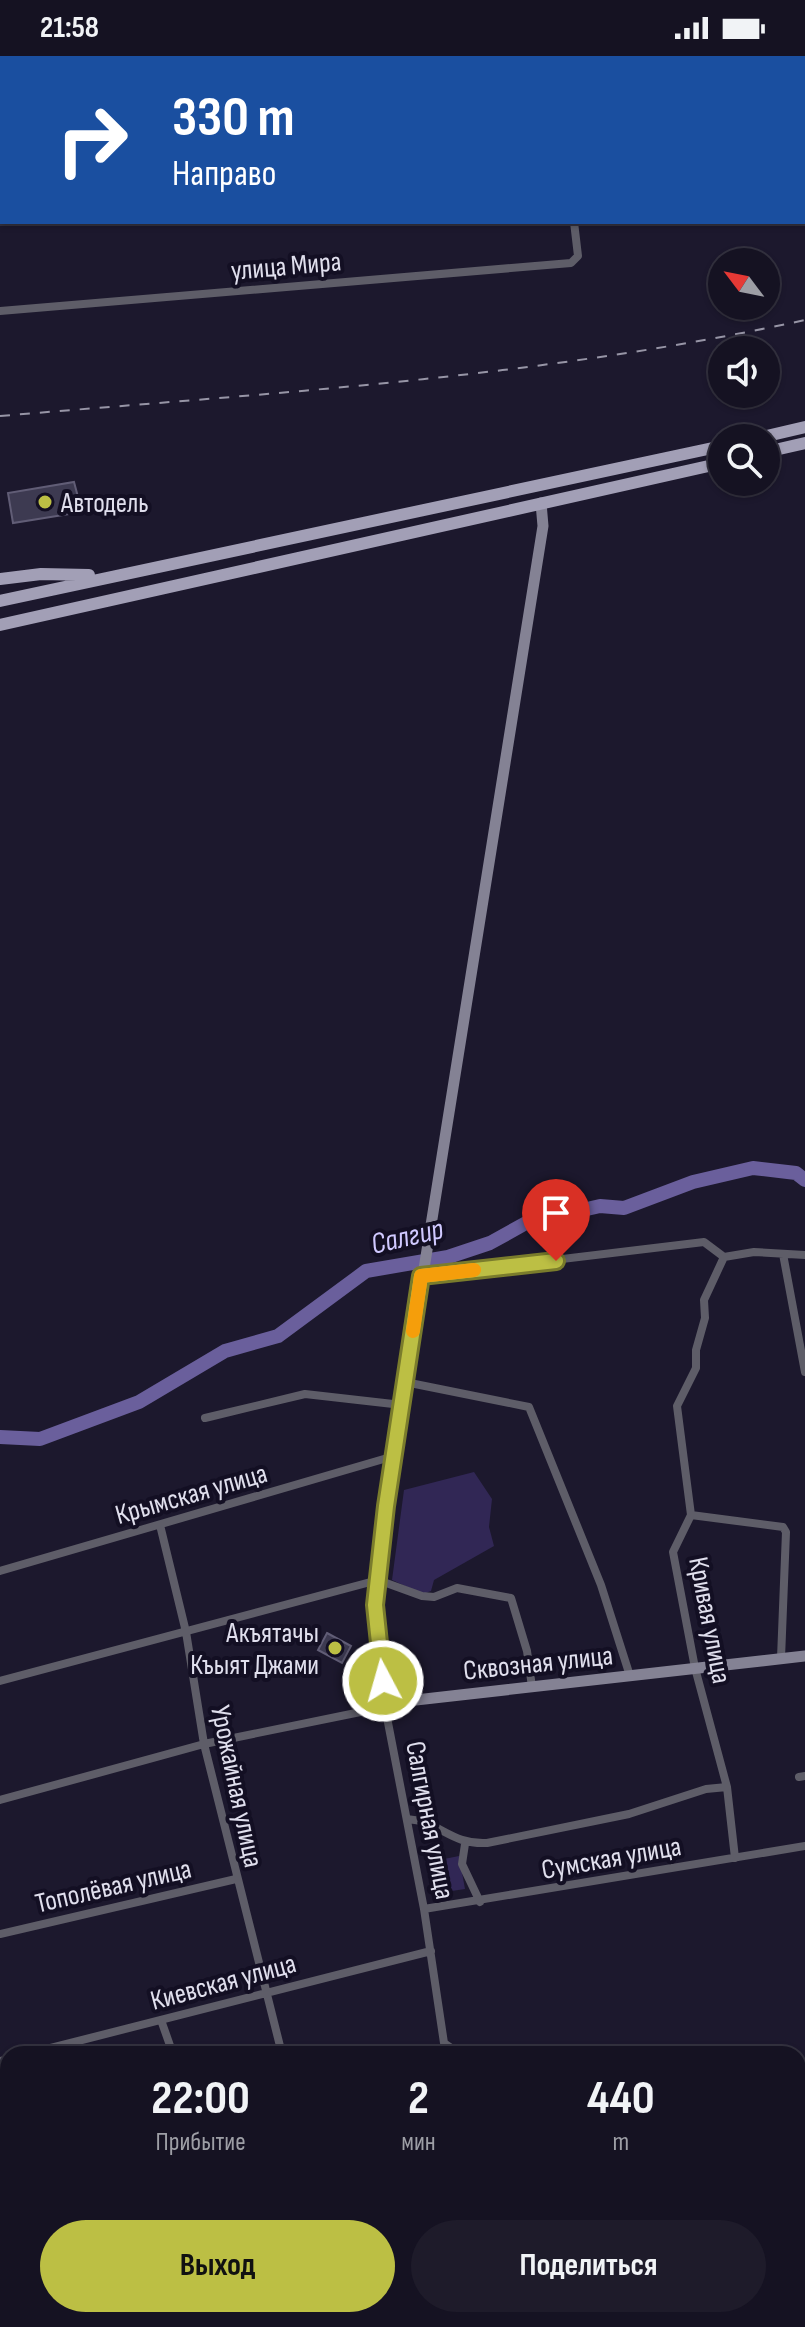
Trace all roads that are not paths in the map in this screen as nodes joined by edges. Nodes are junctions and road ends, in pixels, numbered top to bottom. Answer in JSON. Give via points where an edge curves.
{"nodes":[{"id":1,"x":574,"y":224,"type":"edge"},
{"id":2,"x":0,"y":311,"type":"edge"},
{"id":3,"x":805,"y":427,"type":"edge"},
{"id":4,"x":780,"y":433,"type":"edge"},
{"id":5,"x":805,"y":443,"type":"edge"},
{"id":6,"x":708,"y":449,"type":"edge"},
{"id":7,"x":780,"y":449,"type":"edge"},
{"id":8,"x":708,"y":466,"type":"edge"},
{"id":9,"x":541,"y":503,"type":"junction"},
{"id":10,"x":108,"y":575,"type":"junction"},
{"id":11,"x":0,"y":579,"type":"edge"},
{"id":12,"x":0,"y":601,"type":"edge"},
{"id":13,"x":0,"y":625,"type":"edge"},
{"id":14,"x":783,"y":1254,"type":"junction"},
{"id":15,"x":805,"y":1255,"type":"edge"},
{"id":16,"x":724,"y":1257,"type":"junction"},
{"id":17,"x":421,"y":1275,"type":"junction"},
{"id":18,"x":805,"y":1372,"type":"edge"},
{"id":19,"x":405,"y":1382,"type":"junction"},
{"id":20,"x":402,"y":1405,"type":"junction"},
{"id":21,"x":205,"y":1418,"type":"dead end"},
{"id":22,"x":394,"y":1456,"type":"junction"},
{"id":23,"x":691,"y":1515,"type":"junction"},
{"id":24,"x":160,"y":1525,"type":"junction"},
{"id":25,"x":0,"y":1571,"type":"edge"},
{"id":26,"x":378,"y":1580,"type":"junction"},
{"id":27,"x":186,"y":1632,"type":"junction"},
{"id":28,"x":805,"y":1656,"type":"edge"},
{"id":29,"x":781,"y":1658,"type":"junction"},
{"id":30,"x":695,"y":1668,"type":"junction"},
{"id":31,"x":630,"y":1676,"type":"junction"},
{"id":32,"x":0,"y":1681,"type":"edge"},
{"id":33,"x":532,"y":1687,"type":"junction"},
{"id":34,"x":385,"y":1707,"type":"junction"},
{"id":35,"x":204,"y":1744,"type":"junction"},
{"id":36,"x":727,"y":1787,"type":"junction"},
{"id":37,"x":0,"y":1800,"type":"edge"},
{"id":38,"x":407,"y":1819,"type":"junction"},
{"id":39,"x":465,"y":1844,"type":"junction"},
{"id":40,"x":805,"y":1846,"type":"edge"},
{"id":41,"x":735,"y":1858,"type":"junction"},
{"id":42,"x":236,"y":1879,"type":"junction"},
{"id":43,"x":480,"y":1902,"type":"junction"},
{"id":44,"x":424,"y":1909,"type":"junction"},
{"id":45,"x":0,"y":1934,"type":"edge"},
{"id":46,"x":431,"y":1951,"type":"junction"},
{"id":47,"x":266,"y":1991,"type":"junction"},
{"id":48,"x":161,"y":2020,"type":"junction"},
{"id":49,"x":59,"y":2046,"type":"edge"},
{"id":50,"x":170,"y":2046,"type":"edge"},
{"id":51,"x":280,"y":2046,"type":"edge"},
{"id":52,"x":448,"y":2046,"type":"edge"}],
"edges":[{"from":1,"to":2,"type":"street","name":"улица Мира","via":[[575,261]]},
{"from":3,"to":4,"type":"main road"},
{"from":5,"to":7,"type":"main road"},
{"from":6,"to":10,"type":"main road"},
{"from":8,"to":9,"type":"main road"},
{"from":9,"to":13,"type":"main road"},
{"from":9,"to":17,"type":"main road","name":"Салгирная улица","via":[[540,542]]},
{"from":10,"to":11,"type":"main road"},
{"from":10,"to":12,"type":"main road"},
{"from":14,"to":15,"type":"street"},
{"from":14,"to":16,"type":"street"},
{"from":14,"to":18,"type":"street"},
{"from":16,"to":17,"type":"street","via":[[704,1242]]},
{"from":16,"to":23,"type":"street","via":[[704,1300],[696,1368],[677,1406]]},
{"from":17,"to":19,"type":"main road","name":"Салгирная улица"},
{"from":19,"to":20,"type":"main road","name":"Салгирная улица"},
{"from":19,"to":31,"type":"street","via":[[529,1407],[601,1585]]},
{"from":20,"to":21,"type":"street","via":[[305,1394]]},
{"from":20,"to":22,"type":"main road","name":"Салгирная улица"},
{"from":22,"to":24,"type":"street","name":"Крымская улица"},
{"from":22,"to":26,"type":"main road","name":"Салгирная улица"},
{"from":23,"to":29,"type":"street","via":[[783,1527]]},
{"from":23,"to":30,"type":"street","name":"Кривая улица","via":[[673,1552]]},
{"from":24,"to":25,"type":"street","name":"Крымская улица"},
{"from":24,"to":27,"type":"street","name":"Урожайная улица"},
{"from":26,"to":27,"type":"street"},
{"from":26,"to":33,"type":"street","via":[[422,1596],[457,1588],[511,1598]]},
{"from":26,"to":34,"type":"main road","name":"Салгирная улица","via":[[375,1605]]},
{"from":27,"to":32,"type":"street"},
{"from":27,"to":35,"type":"street","name":"Урожайная улица"},
{"from":28,"to":29,"type":"main road","name":"Сквозная улица"},
{"from":29,"to":30,"type":"main road","name":"Сквозная улица"},
{"from":30,"to":31,"type":"main road","name":"Сквозная улица"},
{"from":30,"to":36,"type":"street","name":"Кривая улица"},
{"from":31,"to":33,"type":"main road","name":"Сквозная улица"},
{"from":33,"to":34,"type":"main road","name":"Сквозная улица"},
{"from":34,"to":35,"type":"street","name":"Сквозная улица"},
{"from":34,"to":38,"type":"street","name":"Салгирная улица"},
{"from":35,"to":37,"type":"street","name":"Сквозная улица"},
{"from":35,"to":42,"type":"street","name":"Урожайная улица"},
{"from":36,"to":39,"type":"street","via":[[629,1814]]},
{"from":36,"to":41,"type":"street","name":"Кривая улица"},
{"from":38,"to":39,"type":"street","via":[[428,1823]]},
{"from":38,"to":44,"type":"street","name":"Салгирная улица"},
{"from":39,"to":43,"type":"street","via":[[462,1864]]},
{"from":40,"to":41,"type":"street","name":"Сумская улица"},
{"from":41,"to":43,"type":"street","name":"Сумская улица"},
{"from":42,"to":45,"type":"street","name":"Тополёвая улица"},
{"from":42,"to":47,"type":"street","name":"Урожайная улица"},
{"from":43,"to":44,"type":"street","name":"Сумская улица"},
{"from":44,"to":46,"type":"street","name":"Салгирная улица"},
{"from":46,"to":47,"type":"street","name":"Киевская улица"},
{"from":46,"to":52,"type":"street","name":"Салгирная улица"},
{"from":47,"to":48,"type":"street","name":"Киевская улица"},
{"from":47,"to":51,"type":"street","name":"Урожайная улица"},
{"from":48,"to":49,"type":"street","name":"Киевская улица"},
{"from":48,"to":50,"type":"street"}]}
